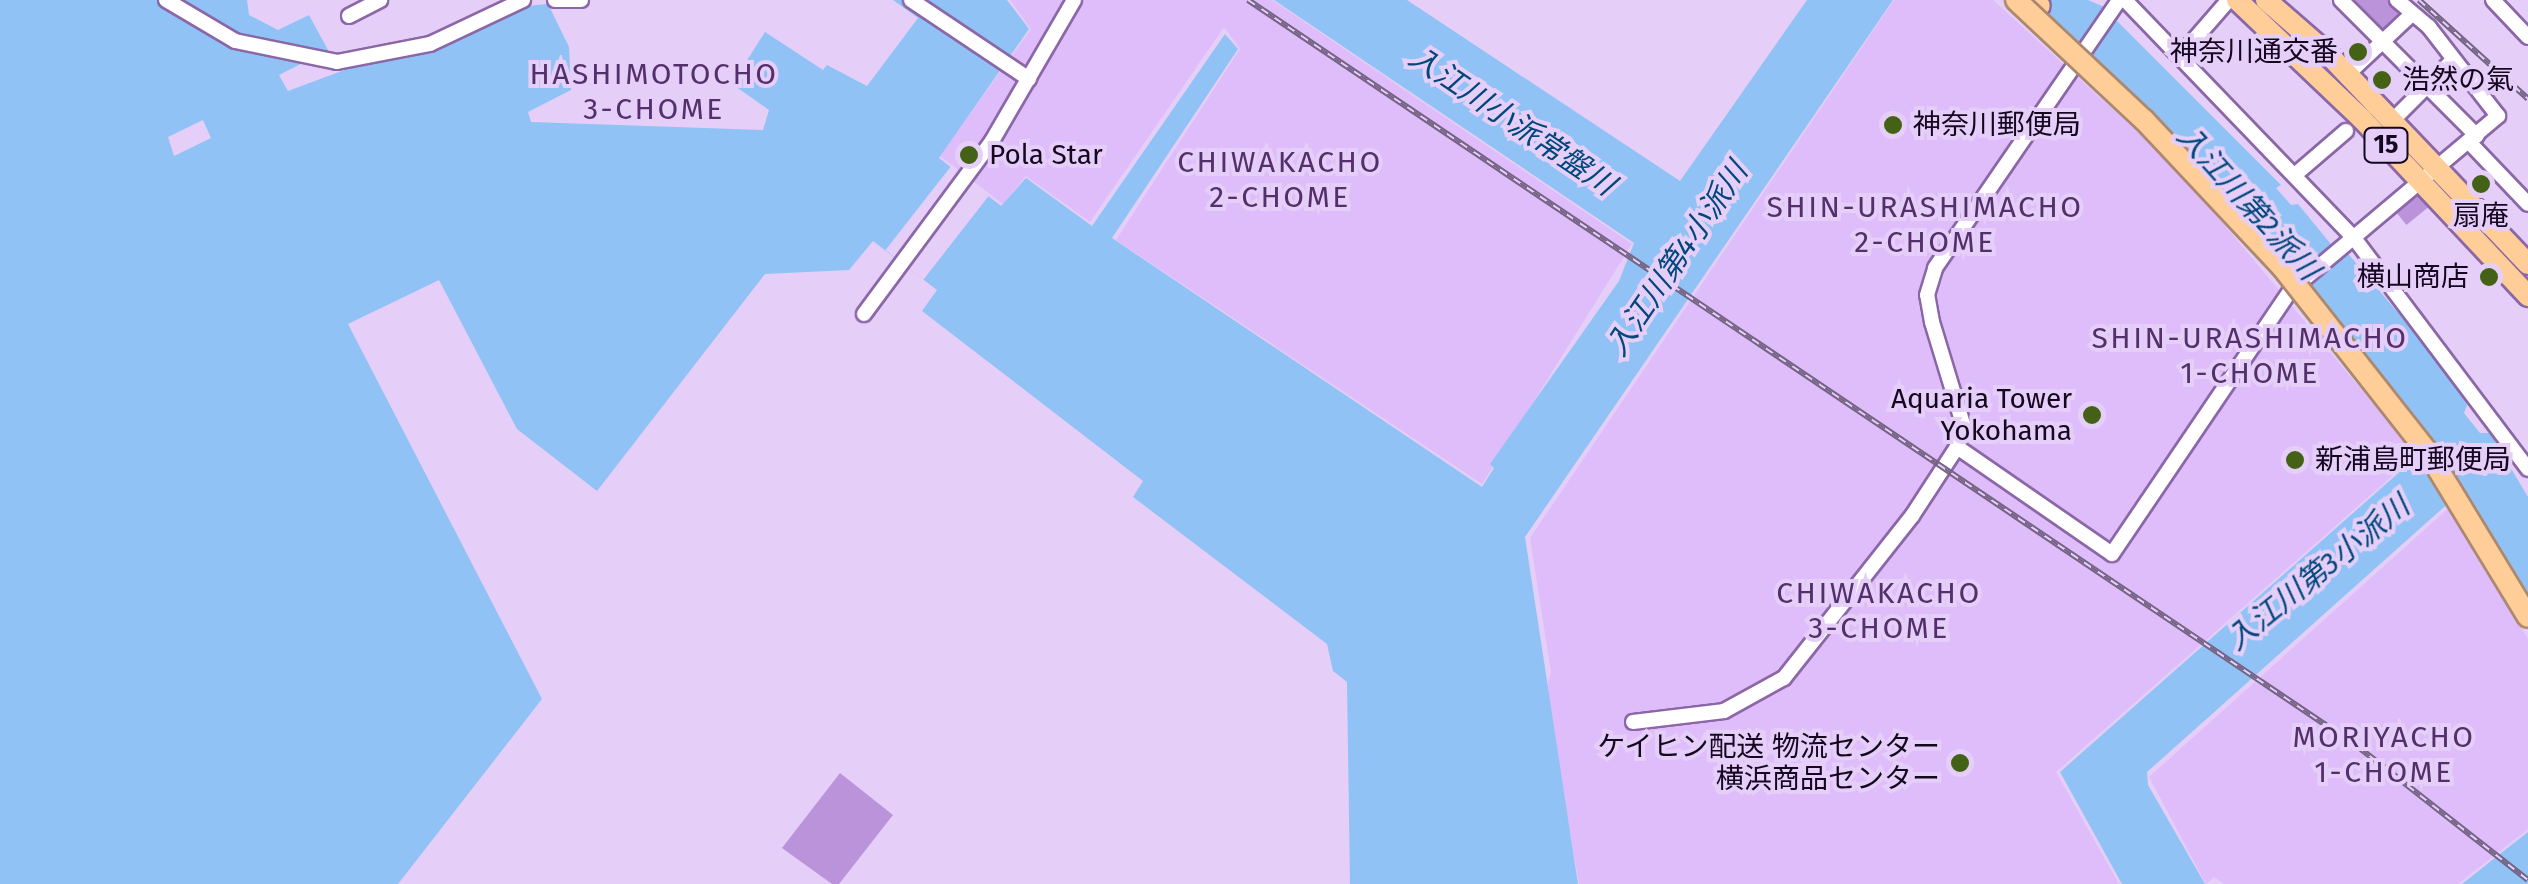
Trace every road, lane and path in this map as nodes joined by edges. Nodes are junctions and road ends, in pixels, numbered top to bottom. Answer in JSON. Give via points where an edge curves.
{"nodes":[{"id":1,"x":166,"y":0,"type":"edge"},
{"id":2,"x":380,"y":0,"type":"edge"},
{"id":3,"x":523,"y":0,"type":"edge"},
{"id":4,"x":554,"y":0,"type":"edge"},
{"id":5,"x":581,"y":0,"type":"edge"},
{"id":6,"x":911,"y":0,"type":"edge"},
{"id":7,"x":1074,"y":0,"type":"edge"},
{"id":8,"x":2016,"y":0,"type":"edge"},
{"id":9,"x":2341,"y":0,"type":"edge"},
{"id":10,"x":2397,"y":0,"type":"edge"},
{"id":11,"x":2494,"y":0,"type":"edge"},
{"id":12,"x":2232,"y":1,"type":"edge"},
{"id":13,"x":2035,"y":2,"type":"edge"},
{"id":14,"x":2276,"y":3,"type":"edge"},
{"id":15,"x":2118,"y":4,"type":"edge"},
{"id":16,"x":2412,"y":14,"type":"junction"},
{"id":17,"x":349,"y":16,"type":"dead end"},
{"id":18,"x":2528,"y":36,"type":"edge"},
{"id":19,"x":2384,"y":42,"type":"junction"},
{"id":20,"x":2180,"y":56,"type":"junction"},
{"id":21,"x":2452,"y":61,"type":"junction"},
{"id":22,"x":2348,"y":74,"type":"junction"},
{"id":23,"x":1029,"y":79,"type":"junction"},
{"id":24,"x":2427,"y":86,"type":"junction"},
{"id":25,"x":2392,"y":120,"type":"junction"},
{"id":26,"x":2346,"y":131,"type":"dead end"},
{"id":27,"x":2473,"y":140,"type":"junction"},
{"id":28,"x":2296,"y":174,"type":"junction"},
{"id":29,"x":2430,"y":176,"type":"junction"},
{"id":30,"x":2528,"y":204,"type":"edge"},
{"id":31,"x":2354,"y":238,"type":"junction"},
{"id":32,"x":2528,"y":264,"type":"edge"},
{"id":33,"x":2528,"y":296,"type":"edge"},
{"id":34,"x":864,"y":314,"type":"dead end"},
{"id":35,"x":1957,"y":447,"type":"junction"},
{"id":36,"x":2528,"y":469,"type":"edge"},
{"id":37,"x":2528,"y":595,"type":"edge"},
{"id":38,"x":2528,"y":616,"type":"edge"},
{"id":39,"x":1632,"y":722,"type":"dead end"}],
"edges":[{"from":1,"to":3,"type":"street","via":[[245,45],[337,62],[414,49]]},
{"from":2,"to":17,"type":"street"},
{"from":4,"to":5,"type":"street"},
{"from":6,"to":23,"type":"street"},
{"from":7,"to":23,"type":"street"},
{"from":8,"to":38,"type":"highway","bridge":true,"via":[[2144,120],[2282,267],[2426,451]]},
{"from":9,"to":19,"type":"street"},
{"from":10,"to":16,"type":"street"},
{"from":11,"to":18,"type":"street"},
{"from":12,"to":20,"type":"street"},
{"from":12,"to":29,"type":"highway","number":"15"},
{"from":13,"to":37,"type":"highway","via":[[2205,166],[2290,260],[2436,444]]},
{"from":14,"to":22,"type":"highway","number":"15"},
{"from":15,"to":20,"type":"street"},
{"from":15,"to":35,"type":"street","via":[[1935,268],[1927,294],[1960,398]]},
{"from":16,"to":19,"type":"street"},
{"from":16,"to":21,"type":"street"},
{"from":19,"to":22,"type":"street"},
{"from":19,"to":24,"type":"street"},
{"from":20,"to":28,"type":"street"},
{"from":21,"to":24,"type":"street"},
{"from":21,"to":27,"type":"street","via":[[2498,116]]},
{"from":22,"to":25,"type":"highway","number":"15"},
{"from":23,"to":34,"type":"street"},
{"from":24,"to":25,"type":"street"},
{"from":24,"to":27,"type":"street"},
{"from":25,"to":29,"type":"highway","number":"15"},
{"from":26,"to":28,"type":"street"},
{"from":27,"to":29,"type":"street"},
{"from":27,"to":30,"type":"street"},
{"from":28,"to":31,"type":"street"},
{"from":29,"to":31,"type":"street"},
{"from":29,"to":32,"type":"highway","number":"15"},
{"from":29,"to":33,"type":"highway","number":"15"},
{"from":31,"to":35,"type":"street","via":[[2290,291],[2112,554]]},
{"from":31,"to":36,"type":"street"},
{"from":35,"to":39,"type":"street","via":[[1874,570],[1784,678],[1724,710]]}]}
